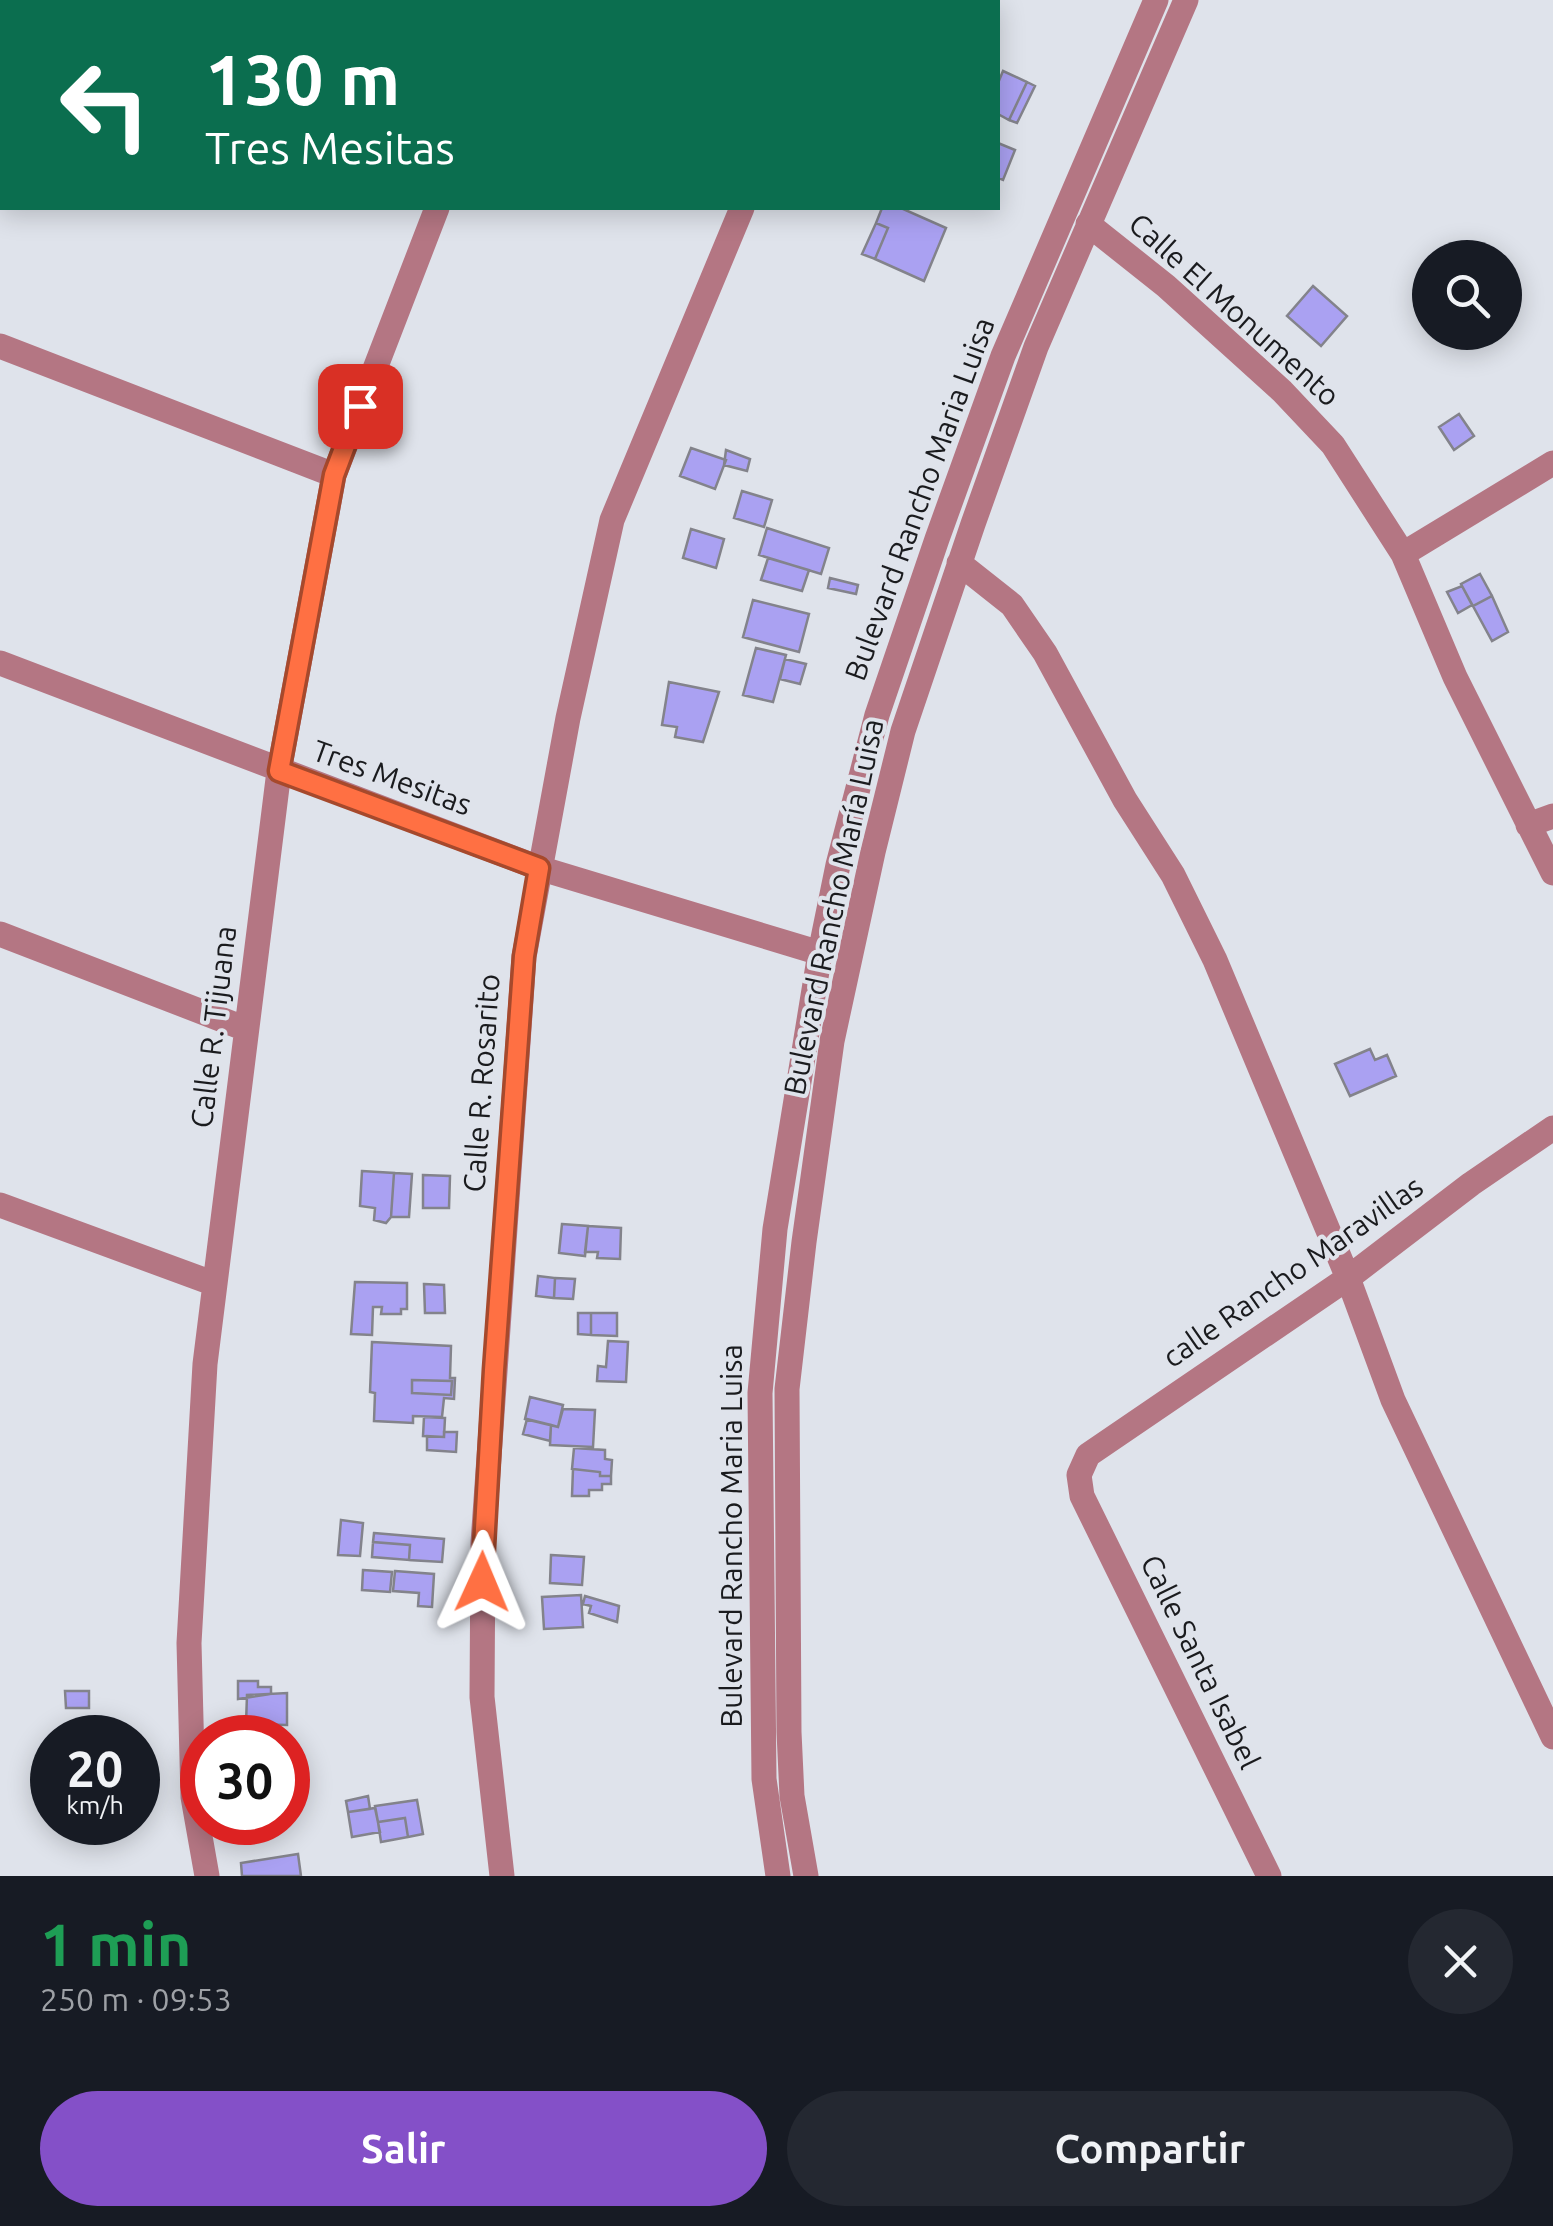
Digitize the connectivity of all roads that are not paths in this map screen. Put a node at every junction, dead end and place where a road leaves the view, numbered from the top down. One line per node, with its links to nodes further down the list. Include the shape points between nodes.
1 (1156, 0): 18 (street, Bulevard Rancho Maria Luisa, via 1003,356 937,539 877,715)
2 (1186, 0): 5 (street, Bulevard Rancho María Luisa)
3 (436, 210): 8 (street, Calle R. Tijuana)
4 (741, 210): 15 (street, Calle R. Rosarito, via 612,520)
5 (1088, 224): 9 (street, Calle El Monumento, via 1282,391 1333,446); 10 (street, Bulevard Rancho María Luisa, via 1036,346)
6 (0, 346): 8 (street)
7 (1553, 463): 9 (street)
8 (334, 475): 12 (street, Calle R. Tijuana)
9 (1403, 554): 14 (street, Calle El Monumento, via 1454,677)
10 (960, 563): 22 (street, via 1012,605 1173,875); 29 (street, Bulevard Rancho María Luisa, via 872,852 832,1041 804,1242 787,1389 787,1529 792,1796)
11 (0, 663): 12 (street, Tres Mesitas)
12 (279, 771): 15 (street, Tres Mesitas); 19 (street, Calle R. Tijuana)
13 (1553, 816): 14 (street)
14 (1528, 825): 16 (street, Calle El Monumento)
15 (539, 868): 18 (street, Tres Mesitas); 27 (street, Calle R. Rosarito, via 524,956 482,1543 482,1697)
16 (1553, 873)
17 (0, 934): 19 (street)
18 (820, 953): 28 (street, Bulevard Rancho Maria Luisa, via 775,1229 760,1393 764,1778)
19 (246, 1029): 23 (street, Calle R. Tijuana)
20 (1553, 1128): 22 (street, calle Rancho Maravillas)
21 (0, 1206): 23 (street)
22 (1348, 1278): 24 (street, calle Rancho Maravillas, via 1088,1455); 25 (street, via 1393,1400)
23 (214, 1284): 26 (street, Calle R. Tijuana, via 189,1643 194,1797)
24 (1080, 1474): 30 (street, Calle Santa Isabel, via 1082,1496)
25 (1553, 1736)
26 (207, 1876)
27 (502, 1876)
28 (778, 1876)
29 (806, 1876)
30 (1269, 1876)

